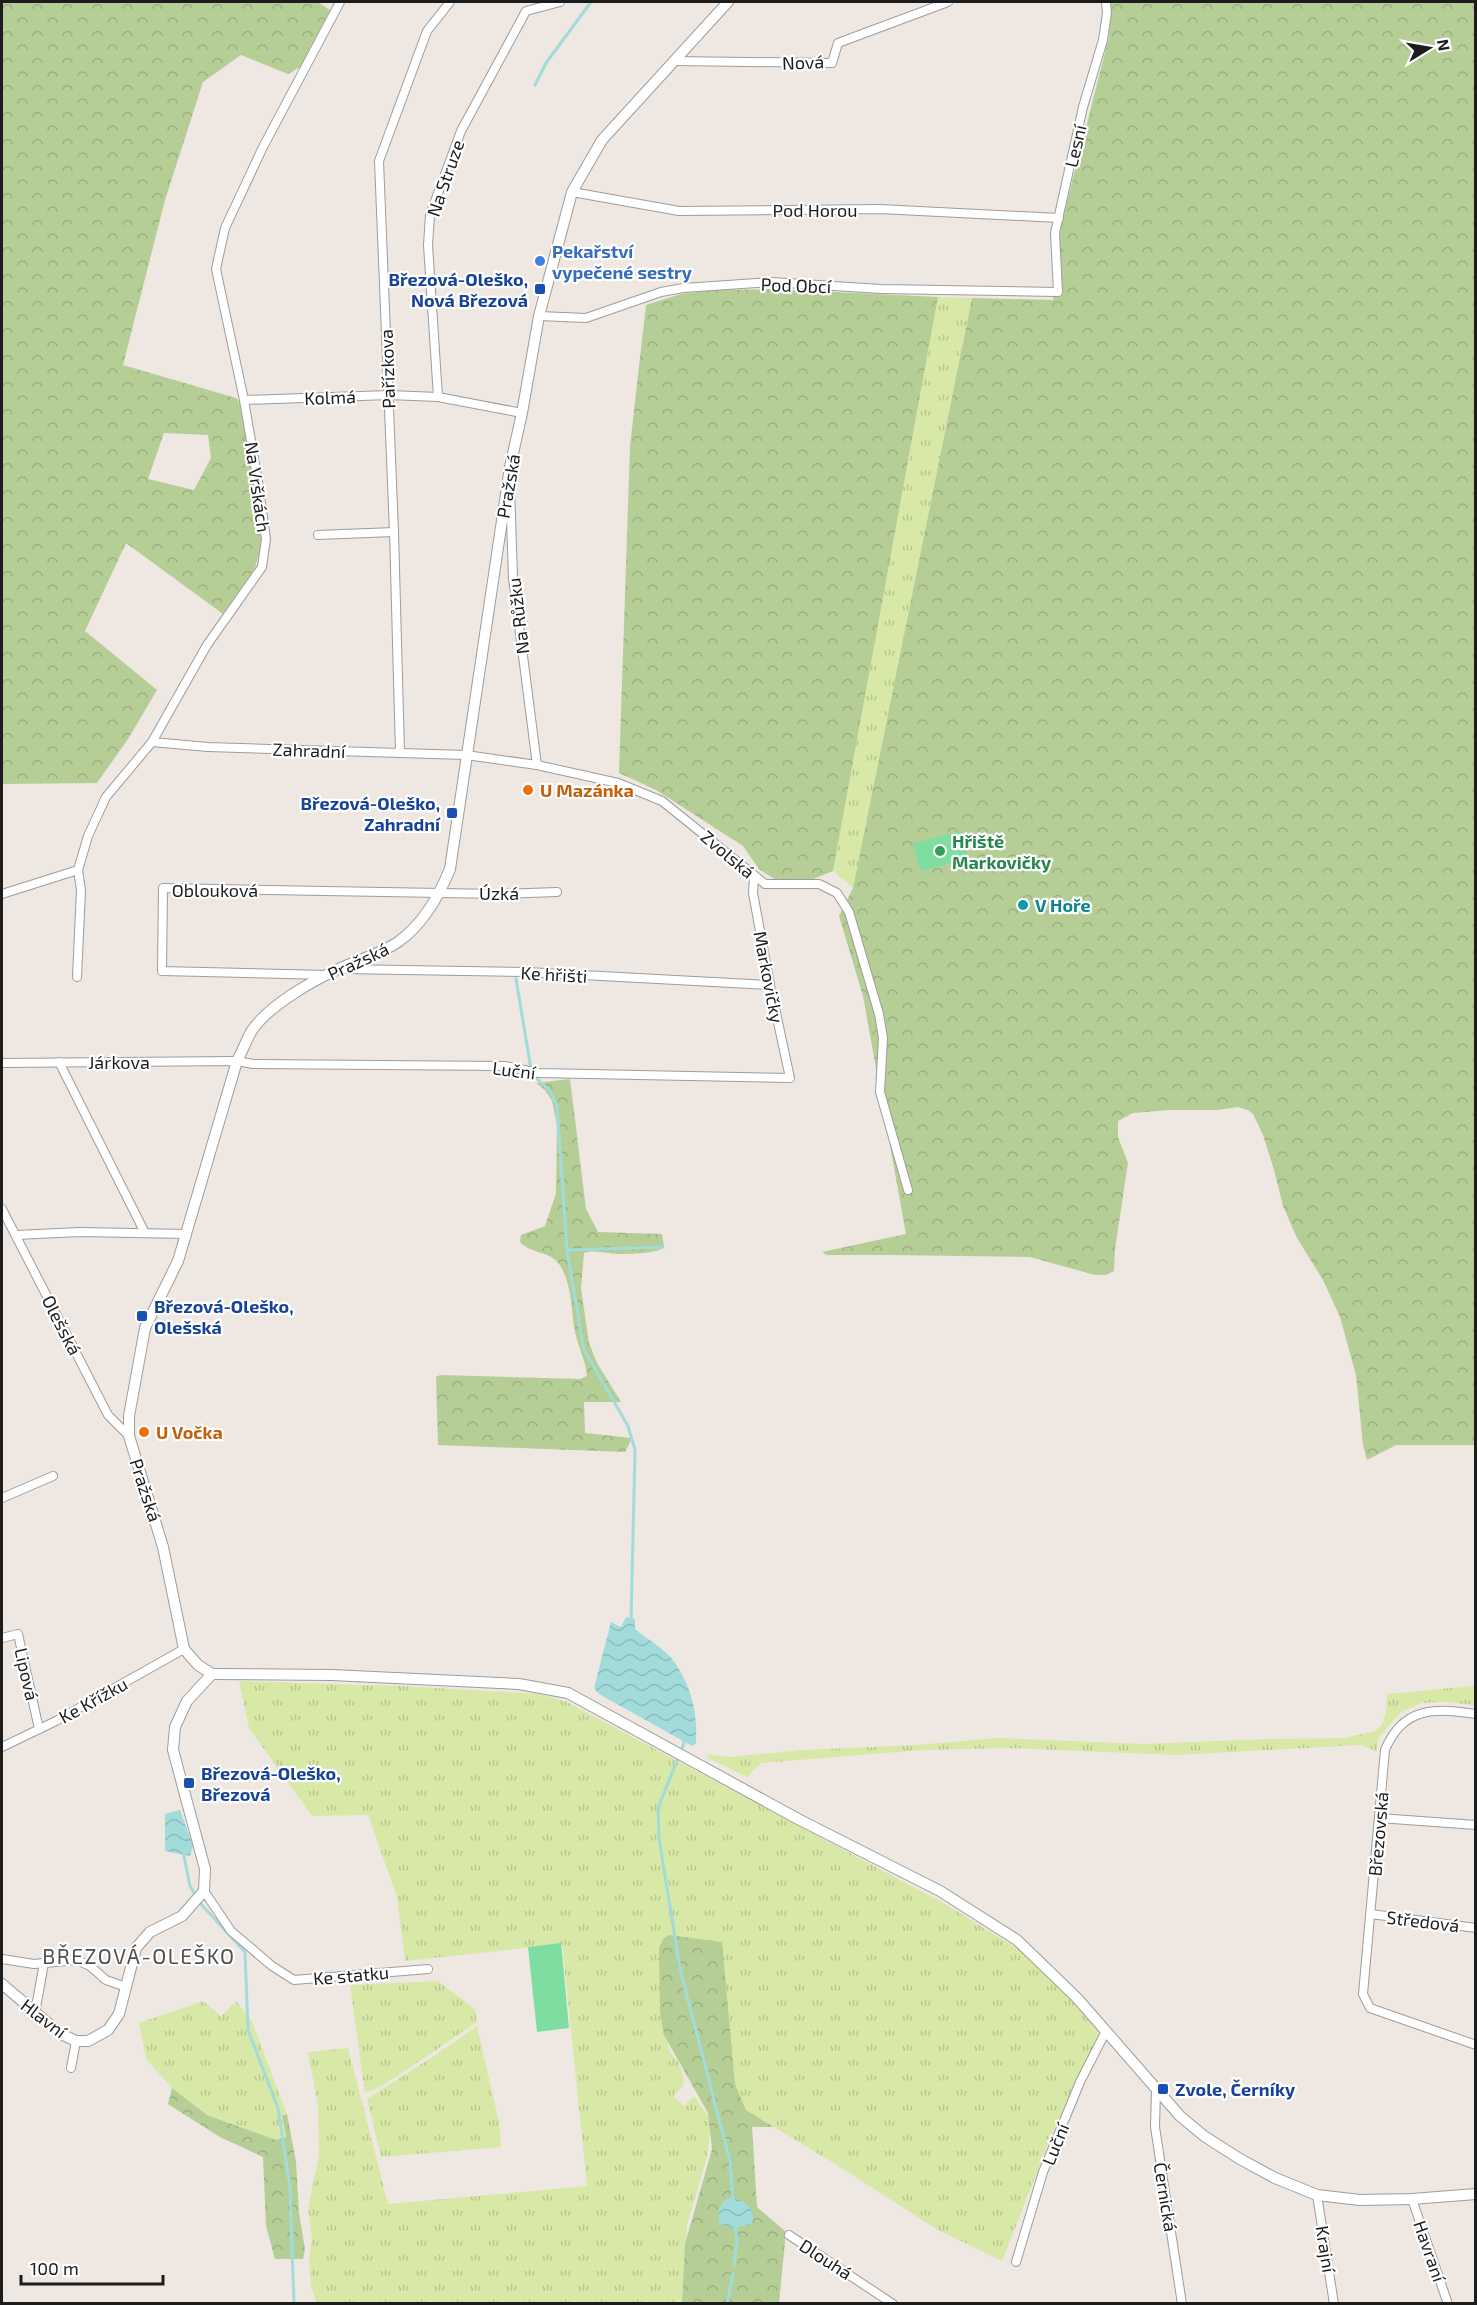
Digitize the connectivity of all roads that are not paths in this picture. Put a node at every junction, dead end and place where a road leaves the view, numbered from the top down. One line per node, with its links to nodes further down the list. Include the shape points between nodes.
1 (340, 2): 14 (street, Na Vrškách, via 225,228 216,269)
2 (450, 2): 12 (street, Pařízkova, via 427,31 379,161)
3 (560, 2): 13 (street, Na Struze, via 526,11 461,131 430,215 428,245)
4 (725, 2): 7 (street, Pražská)
5 (948, 2): 7 (street, Nová, via 838,44 832,63)
6 (1106, 2): 9 (street, Lesní, via 1103,40 1083,107)
7 (674, 61): 8 (street, Pražská, via 602,140)
8 (573, 192): 9 (street, Pod Horou, via 679,211 880,210); 11 (street, Pražská)
9 (1059, 218): 10 (street, Lesní, via 1055,233)
10 (1058, 292): 11 (street, Pod Obcí, via 882,289 771,282 661,292 586,318)
11 (539, 316): 15 (street, Pražská)
12 (388, 395): 13 (street, Kolmá); 14 (street, Kolmá); 17 (street, Pařízkova)
13 (438, 397): 15 (street, Kolmá)
14 (244, 400): 19 (street, Na Vrškách, via 266,539 262,567 207,645)
15 (522, 413): 16 (street, Pražská)
16 (510, 467): 21 (street, Pražská); 22 (street, Na Růžku, via 513,578)
17 (394, 532): 18 (street); 20 (street, Pařízkova)
18 (318, 535)
19 (152, 742): 20 (street, Zahradní); 23 (street, Na Vrškách, via 106,797)
20 (400, 752): 21 (street, Zahradní)
21 (466, 755): 22 (street, Zvolská); 26 (street, Pražská, via 450,869)
22 (537, 765): 24 (street, Zvolská, via 618,783 662,801)
23 (78, 870): 27 (street); 30 (street, via 81,890)
24 (754, 876): 31 (street, Markovičky, via 753,893); 36 (street, Zvolská, via 765,884 819,884 837,893 849,912 879,1014 880,1092)
25 (557, 892): 26 (street, Úzká)
26 (441, 893): 28 (street, Pražská, via 398,942); 29 (street, Oblouková, via 163,888 162,971)
27 (2, 894)
28 (339, 969): 29 (street, Pražská); 31 (street, Ke hřišti, via 526,972)
29 (327, 975): 32 (street, Pražská, via 264,1016)
30 (76, 977)
31 (770, 985): 35 (street, Markovičky)
32 (237, 1061): 33 (street, Járkova); 35 (street, Luční, via 505,1066 538,1073); 39 (street, Pražská)
33 (59, 1062): 34 (street, Járkova); 38 (street)
34 (2, 1063)
35 (790, 1078)
36 (908, 1190)
37 (2, 1209): 40 (street, Olešská)
38 (145, 1233): 39 (street); 40 (street)
39 (187, 1234): 41 (street, Pražská, via 145,1328)
40 (16, 1235): 41 (street, Olešská, via 108,1415)
41 (129, 1436): 45 (street, Pražská, via 163,1547)
42 (53, 1476): 43 (street)
43 (2, 1498)
44 (2, 1638): 48 (street, Lipová, via 18,1634)
45 (184, 1650): 46 (street); 48 (street, Ke Křížku)
46 (212, 1674): 52 (street, via 187,1701 175,1727 173,1750 205,1869); 61 (street, via 519,1684 568,1693 798,1819 940,1891 1017,1940)
47 (1476, 1714): 50 (street, Březovská, via 1428,1711 1412,1717 1390,1737 1385,1750)
48 (39, 1729): 49 (street, Ke Křížku)
49 (2, 1747)
50 (1379, 1818): 51 (street); 53 (street, Březovská)
51 (1476, 1825)
52 (204, 1891): 57 (street, Ke statku, via 231,1930 294,1980); 59 (street, Hlavní, via 182,1916 150,1932 136,1948)
53 (1371, 1914): 54 (street, Středová); 63 (street, Březovská, via 1363,1994 1370,2008)
54 (1476, 1928)
55 (2, 1959): 56 (street)
56 (44, 1964): 59 (street, via 77,1960 106,1980); 60 (street)
57 (428, 1969)
58 (2, 1984): 60 (street, Hlavní)
59 (126, 1987): 62 (street, Hlavní, via 119,2014 108,2030 88,2041)
60 (35, 2013): 62 (street, Hlavní)
61 (1106, 2031): 65 (street); 70 (street, Luční, via 1043,2172)
62 (76, 2041): 64 (street)
63 (1476, 2045)
64 (71, 2068)
65 (1156, 2090): 67 (street, via 1204,2136 1275,2178); 72 (street, Černická, via 1157,2139)
66 (1476, 2194): 68 (street)
67 (1317, 2195): 68 (street, via 1360,2200); 73 (street, Krajní)
68 (1412, 2199): 74 (street, Havraní)
69 (789, 2235): 71 (street, Dlouhá)
70 (1016, 2262)
71 (893, 2304)
72 (1182, 2304)
73 (1334, 2304)
74 (1448, 2304)

